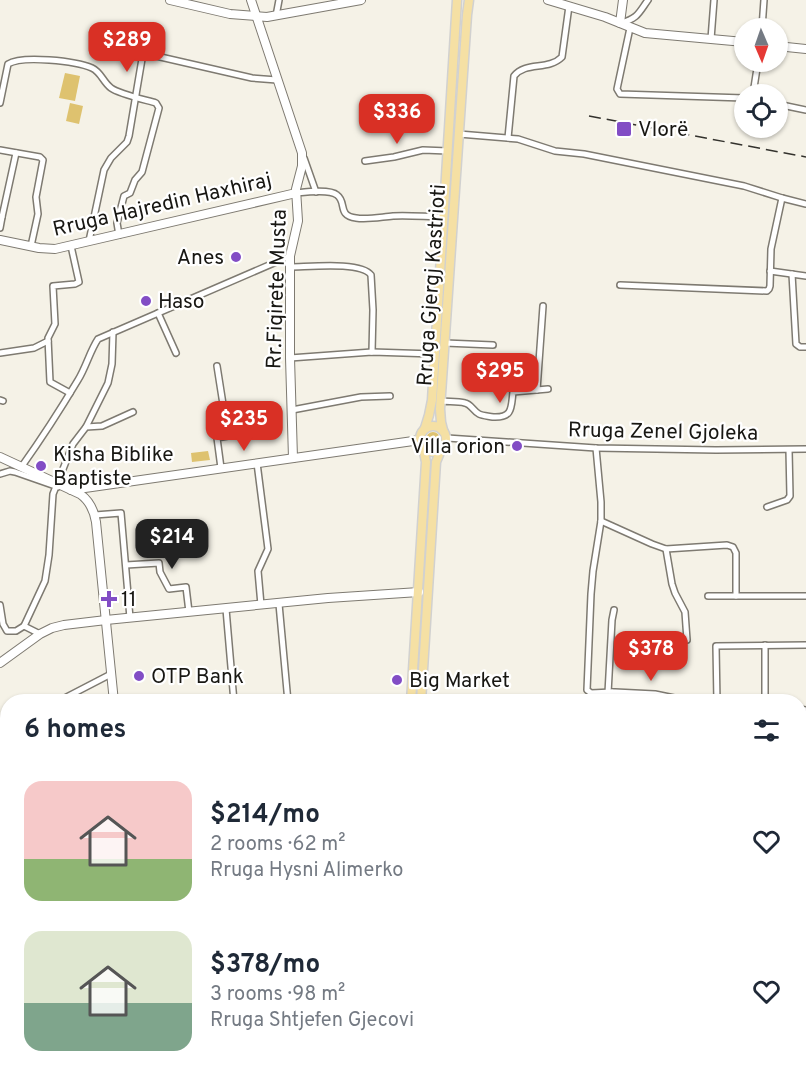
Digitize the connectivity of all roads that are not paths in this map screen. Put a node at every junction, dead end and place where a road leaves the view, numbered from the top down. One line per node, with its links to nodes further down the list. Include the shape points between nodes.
1 (170, 0): 15 (street)
2 (251, 0): 15 (street)
3 (279, 0): 14 (street)
4 (361, 0): 12 (street)
5 (457, 0): 33 (main road, Rruga Gjergj Kastrioti)
6 (469, 0): 30 (main road, Rruga Gjergj Kastrioti)
7 (548, 0): 13 (street)
8 (623, 0): 17 (street)
9 (648, 0): 17 (street, via 636,17)
10 (714, 0): 19 (street)
11 (764, 0): 16 (street)
12 (311, 4): 14 (street)
13 (569, 6): 17 (street); 31 (street, via 560,60 523,69 514,76)
14 (276, 15): 15 (street)
15 (257, 17): 24 (street)
16 (763, 18)
17 (620, 23): 18 (street)
18 (630, 28): 19 (street); 26 (street, via 617,89 620,94)
19 (711, 39): 20 (street)
20 (734, 41)
21 (788, 47): 22 (street)
22 (806, 49)
23 (3, 75): 25 (street, via 11,62 44,58 91,67 111,88); 27 (street)
24 (277, 80): 25 (street, via 143,53); 35 (street)
25 (135, 97): 44 (street, via 156,102 159,108 142,172 124,196 117,223); 46 (street, via 127,142 104,170)
26 (734, 98)
27 (0, 103)
28 (788, 106): 29 (street)
29 (806, 110)
30 (459, 134): 31 (street); 59 (main road, Rruga Gjergj Kastrioti)
31 (508, 138): 39 (street, via 555,151 744,186)
32 (0, 150): 34 (street)
33 (448, 151): 36 (street, via 423,150); 42 (main road, Rruga Gjergj Kastrioti)
34 (16, 153): 41 (street); 47 (street, via 40,157 43,162 36,197 38,214)
35 (302, 153): 37 (street); 38 (street, Rr.Fiqirete Musta)
36 (365, 161)
37 (316, 192): 38 (street); 42 (street, via 339,196 344,212 356,218)
38 (296, 193): 44 (street, Rruga Hajredin Haxhiraj); 49 (street, Rr.Fiqirete Musta, via 298,221)
39 (782, 198): 40 (street); 51 (street)
40 (806, 204)
41 (1, 217): 43 (street)
42 (444, 217): 65 (main road, Rruga Gjergj Kastrioti)
43 (0, 228)
44 (119, 235): 46 (street, Rruga Hajredin Haxhiraj)
45 (0, 240): 47 (street, Rruga Hajredin Haxhiraj)
46 (89, 242): 48 (street, Rruga Hajredin Haxhiraj)
47 (30, 246): 48 (street, Rruga Hajredin Haxhiraj)
48 (71, 246): 58 (street, via 78,282 52,286 55,324)
49 (290, 256): 50 (street, Rr.Fiqirete Musta); 56 (street)
50 (290, 267): 62 (street, via 345,266 370,272); 66 (street, Rr.Fiqirete Musta)
51 (770, 271): 52 (street); 54 (street, via 767,291)
52 (792, 274): 53 (street); 61 (street, via 796,344)
53 (806, 276)
54 (620, 285)
55 (543, 306): 69 (street)
56 (158, 313): 57 (street); 64 (street)
57 (113, 332): 70 (street, via 98,339); 75 (street, via 108,383)
58 (48, 341): 63 (street, via 34,348); 70 (street, via 50,382)
59 (445, 343): 60 (street); 72 (main road, Rruga Gjergj Kastrioti)
60 (493, 345)
61 (806, 347)
62 (372, 352): 65 (street); 66 (street)
63 (0, 353)
64 (176, 353)
65 (434, 354): 76 (main road, Rruga Gjergj Kastrioti)
66 (290, 358): 73 (street, Rr.Fiqirete Musta)
67 (217, 366): 87 (street, via 228,436 217,438)
68 (548, 389): 69 (street)
69 (537, 390): 72 (street, via 513,392 510,411 503,417 481,415 465,403)
70 (70, 393): 86 (street)
71 (390, 396): 73 (street, via 361,397)
72 (441, 401): 77 (main road, Rruga Gjergj Kastrioti)
73 (291, 410): 84 (street, Rr.Fiqirete Musta)
74 (133, 412): 75 (street, via 102,426)
75 (86, 427): 89 (street, via 73,444)
76 (425, 428): 77 (main road, via 434,425); 78 (main road)
77 (445, 434): 79 (street, Rruga Zenel Gjoleka); 81 (main road)
78 (421, 444): 81 (main road, via 430,452); 84 (street); 97 (main road, via 426,462)
79 (597, 448): 82 (street, Rruga Zenel Gjoleka); 94 (street)
80 (806, 449): 82 (street, Rruga Zenel Gjoleka)
81 (441, 450): 122 (main road, via 436,462)
82 (789, 450): 92 (street, via 790,496)
83 (0, 457): 86 (street)
84 (293, 458): 85 (street)
85 (257, 463): 87 (street); 103 (street, via 268,549 258,571)
86 (22, 466): 89 (street)
87 (221, 468): 90 (street)
88 (0, 474): 89 (street, via 10,471)
89 (56, 485): 91 (street); 109 (street, via 47,570)
90 (90, 487): 91 (street); 93 (street)
91 (71, 490): 93 (street, via 86,498)
92 (767, 507)
93 (94, 512): 96 (street, via 122,513); 108 (street)
94 (601, 521): 95 (street); 116 (street, via 591,594 587,690)
95 (666, 549): 99 (street, via 733,547); 111 (street, via 672,584 685,612)
96 (126, 565): 106 (street, via 159,563 169,589 186,587); 107 (street)
97 (418, 592): 102 (street); 121 (main road)
98 (708, 596): 99 (street)
99 (736, 596): 100 (street)
100 (806, 596)
101 (0, 604): 109 (street, via 7,631)
102 (279, 604): 103 (street); 120 (street)
103 (261, 605): 104 (street)
104 (226, 609): 106 (street); 119 (street)
105 (614, 610): 116 (street)
106 (189, 612): 107 (street)
107 (130, 618): 108 (street)
108 (106, 620): 110 (street, via 64,625); 115 (street)
109 (24, 626): 110 (street)
110 (40, 634): 114 (street)
111 (687, 640)
112 (765, 645): 113 (street); 124 (street, via 716,646); 125 (street)
113 (806, 645)
114 (0, 663)
115 (111, 674): 117 (street); 118 (street)
116 (610, 692): 123 (street)
117 (72, 694)
118 (113, 694)
119 (233, 694)
120 (287, 694)
121 (412, 694)
122 (422, 694)
123 (657, 694)
124 (717, 694)
125 (765, 694)

